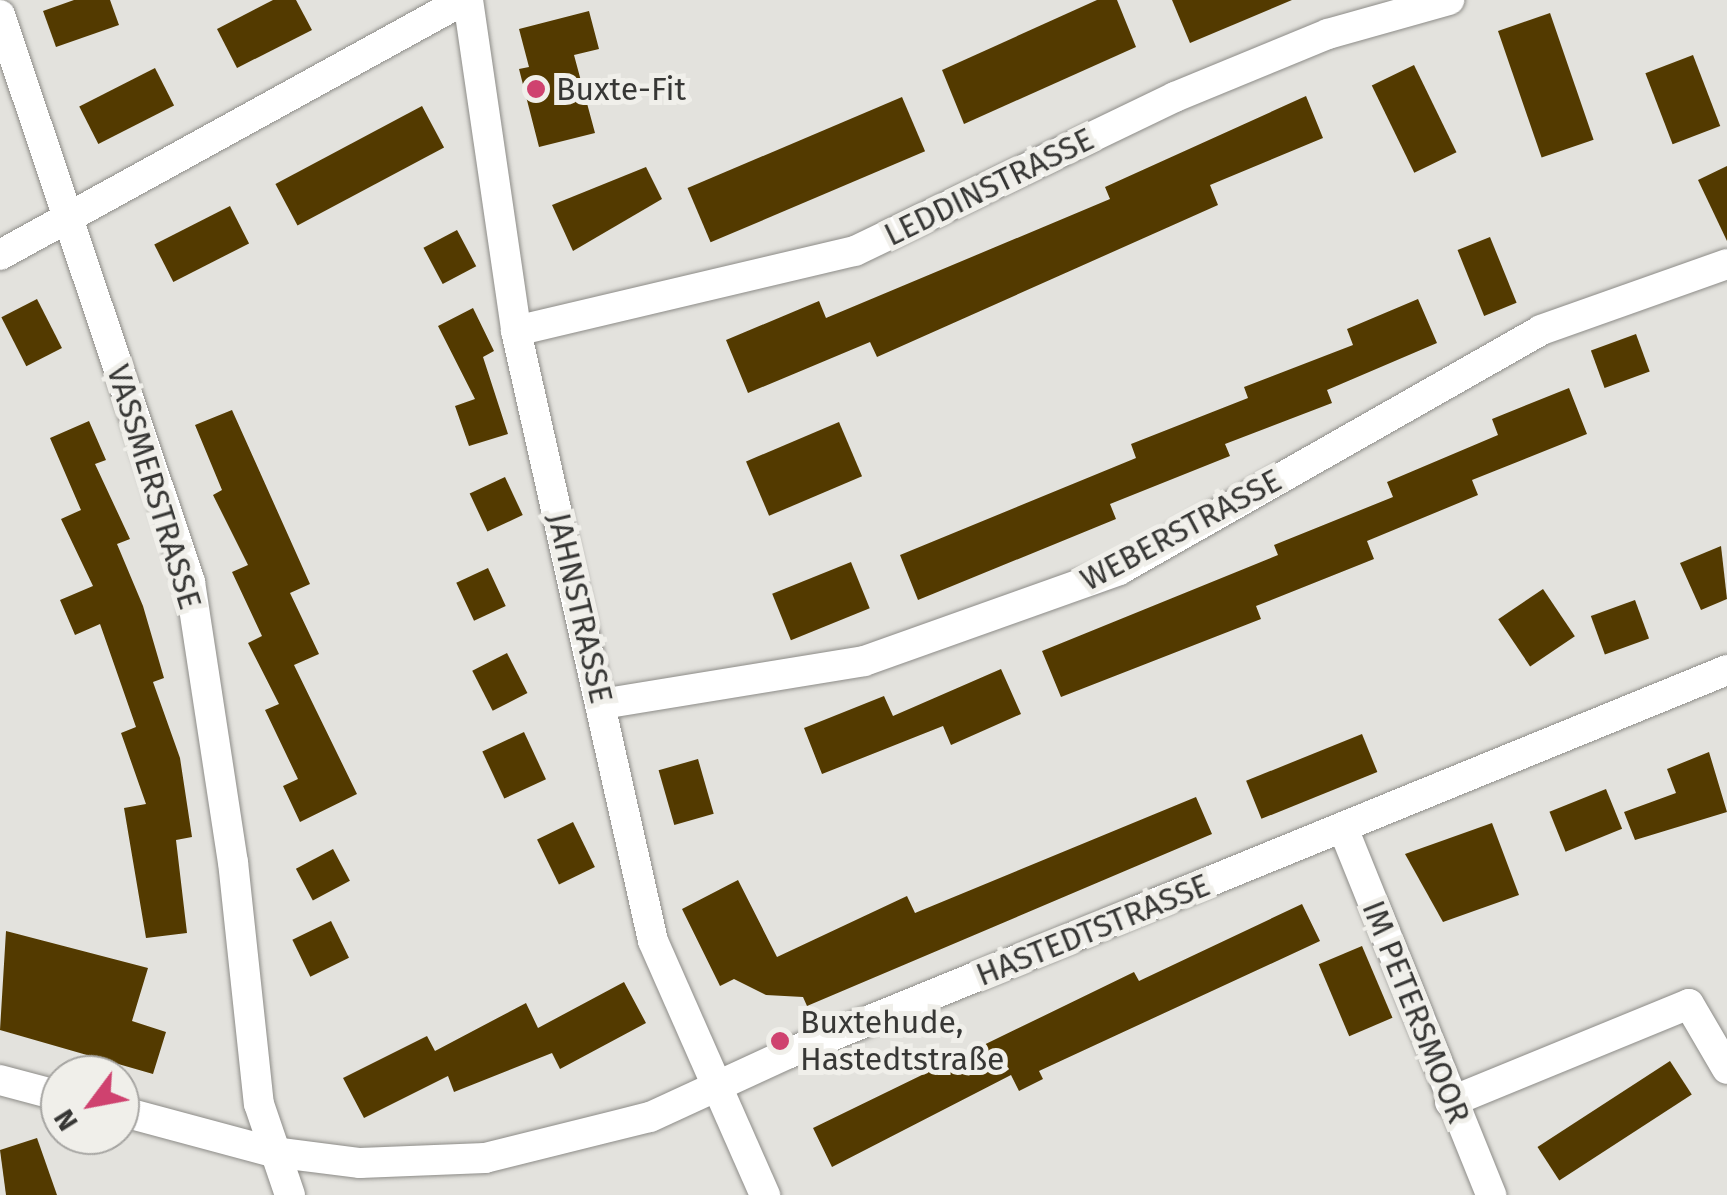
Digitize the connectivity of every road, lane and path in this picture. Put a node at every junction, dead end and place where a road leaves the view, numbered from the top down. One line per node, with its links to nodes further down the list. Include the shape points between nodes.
1 (467, 0): 4 (street); 7 (street, JAHNSTRASSE)
2 (1449, 0): 7 (street, LEDDINSTRASSE, via 1328,34 1175,97 855,251)
3 (0, 15): 4 (street, VASSMERSTRASSE)
4 (66, 220): 5 (street); 17 (street, VASSMERSTRASSE, via 190,582 233,862 258,1104)
5 (0, 255)
6 (1727, 264): 9 (street, WEBERSTRASSE, via 1541,330 1119,570 864,662)
7 (516, 331): 9 (street, JAHNSTRASSE)
8 (1727, 670): 10 (street, HASTEDTSTRASSE)
9 (602, 704): 13 (street, JAHNSTRASSE, via 654,941)
10 (1343, 828): 13 (street, HASTEDTSTRASSE); 15 (street, IM PETERSMOOR)
11 (1727, 1069): 15 (street, via 1689,1004)
12 (0, 1080): 14 (street)
13 (719, 1085): 17 (street, HASTEDTSTRASSE, via 650,1117 485,1158 360,1163); 19 (street, JAHNSTRASSE)
14 (40, 1091)
15 (1450, 1102): 20 (street, IM PETERSMOOR)
16 (140, 1116): 17 (street, HASTEDTSTRASSE)
17 (273, 1152): 18 (street, VASSMERSTRASSE)
18 (290, 1195)
19 (765, 1195)
20 (1491, 1195)

